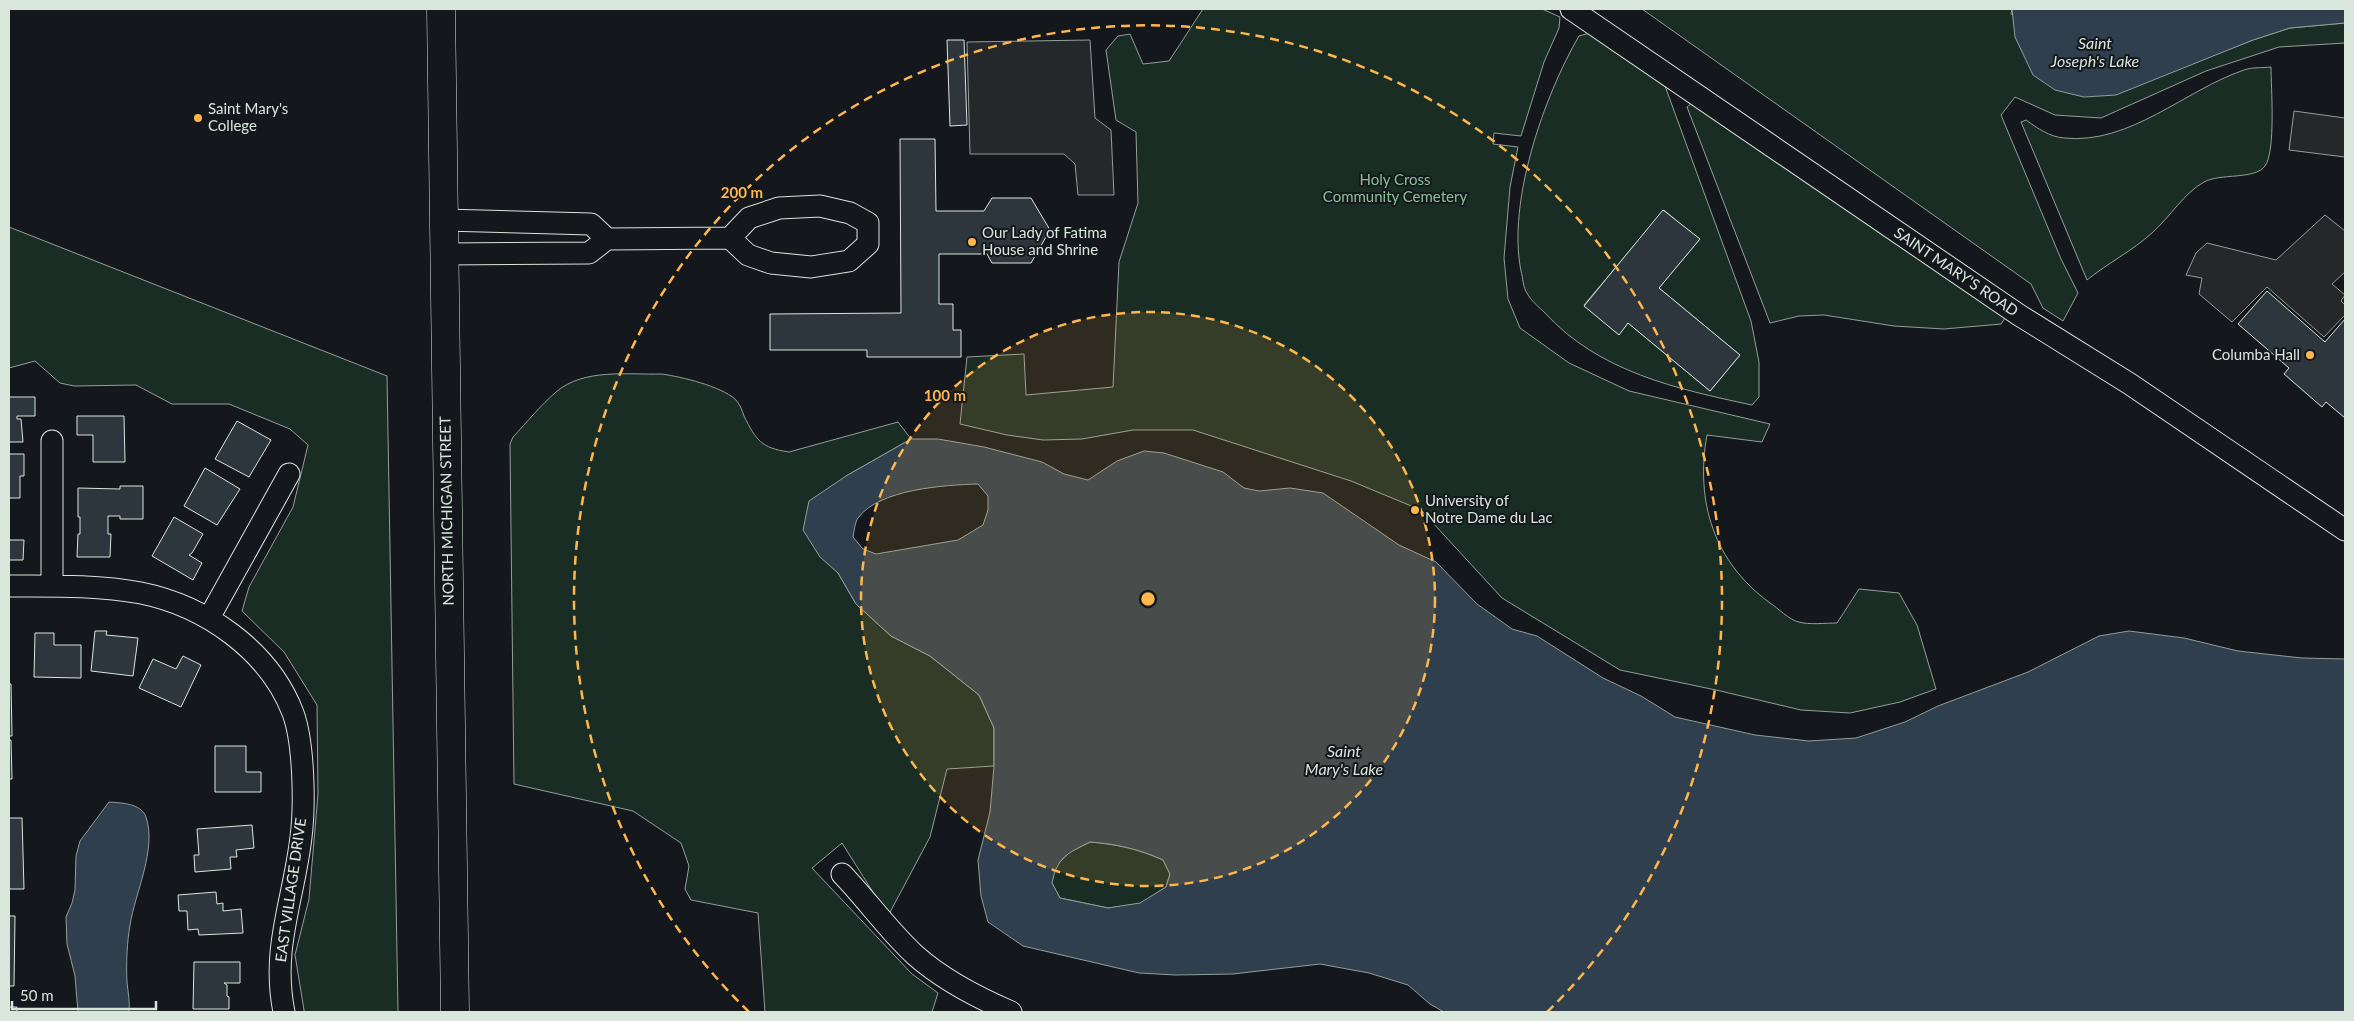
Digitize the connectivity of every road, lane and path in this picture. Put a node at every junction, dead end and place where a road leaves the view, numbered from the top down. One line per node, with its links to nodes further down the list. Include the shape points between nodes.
1 (440, 9): 3 (main road, NORTH MICHIGAN STREET)
2 (1581, 12): 9 (street, SAINT MARY'S ROAD, via 2019,315 2130,384)
3 (443, 220): 4 (street, via 591,224); 6 (main road, NORTH MICHIGAN STREET)
4 (607, 238): 5 (street); 6 (street, via 589,253)
5 (730, 238): 5 (street, via 748,256 772,263 811,267 849,261 868,244 868,223 850,213 820,206 779,208 749,218)
6 (443, 254): 15 (main road, NORTH MICHIGAN STREET)
7 (52, 441): 11 (street)
8 (289, 474): 12 (street)
9 (2345, 530)
10 (9, 586): 11 (street, EAST VILLAGE DRIVE)
11 (52, 586): 12 (street, EAST VILLAGE DRIVE, via 142,594 182,605)
12 (209, 618): 14 (street, EAST VILLAGE DRIVE, via 244,644 265,666 293,713 299,739 302,835 279,957)
13 (842, 874): 16 (street, via 916,955 978,998)
14 (284, 1012)
15 (455, 1012)
16 (1011, 1012)

